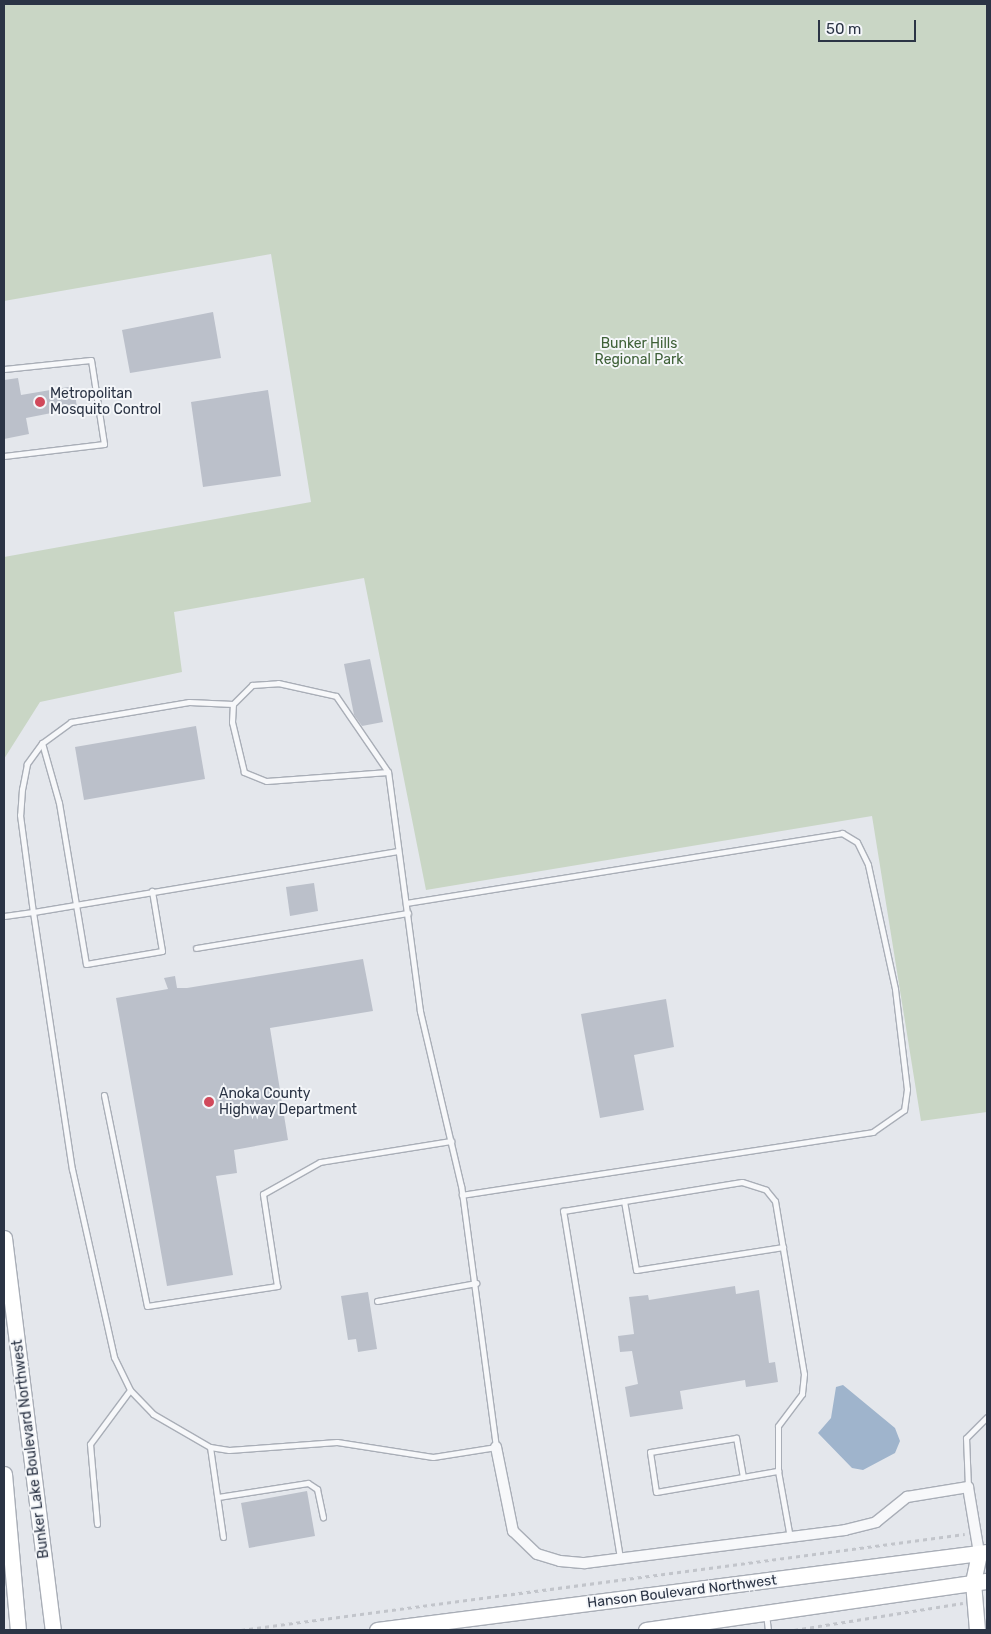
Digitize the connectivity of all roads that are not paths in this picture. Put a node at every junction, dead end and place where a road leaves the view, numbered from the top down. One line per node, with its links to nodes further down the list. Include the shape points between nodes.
1 (4, 369): 2 (lane, via 91,360 104,444)
2 (4, 456)
3 (233, 704): 4 (lane, via 189,702 71,722); 5 (lane, via 252,685 278,683 336,696); 5 (lane, via 232,722 244,772 266,781)
4 (42, 743): 9 (lane, via 59,803); 10 (lane, via 27,764 20,815)
5 (388, 772): 6 (lane)
6 (397, 851): 7 (lane); 8 (lane)
7 (152, 891): 9 (lane); 9 (lane, via 162,952 86,964)
8 (406, 903): 11 (lane); 16 (lane, via 842,833 857,842 868,865 895,990 907,1089 904,1110 872,1132)
9 (76, 904): 10 (lane)
10 (33, 912): 12 (lane); 22 (lane, via 72,1169 114,1357)
11 (408, 913): 13 (lane); 15 (lane, via 425,1040)
12 (4, 916)
13 (196, 948)
14 (104, 1095): 15 (lane, via 147,1306 276,1286 263,1194 320,1162)
15 (451, 1141): 16 (lane)
16 (462, 1195): 20 (lane)
17 (624, 1201): 19 (lane, via 742,1182 755,1184 775,1202); 19 (lane, via 636,1270); 37 (lane, via 563,1211)
18 (4, 1238): 42 (main road, Bunker Lake Boulevard Northwest)
19 (783, 1247): 26 (lane, via 804,1374 802,1394 778,1426 775,1445)
20 (476, 1283): 21 (lane); 25 (lane)
21 (377, 1301)
22 (130, 1390): 24 (lane, via 152,1414); 33 (lane, via 90,1444)
23 (987, 1418): 29 (lane, via 966,1438 963,1452)
24 (210, 1447): 25 (lane, via 229,1450 337,1442 433,1457); 30 (lane)
25 (496, 1447): 37 (street, via 513,1531 536,1554 577,1562)
26 (778, 1471): 28 (lane); 35 (lane)
27 (4, 1474): 31 (main road)
28 (743, 1478): 28 (lane, via 736,1438 650,1452 656,1492)
29 (968, 1486): 35 (street, via 907,1497 876,1522 861,1527); 36 (street)
30 (218, 1497): 32 (lane, via 308,1484 317,1489); 34 (lane)
31 (6, 1505): 41 (main road)
32 (323, 1517)
33 (97, 1524)
34 (223, 1537)
35 (790, 1538): 37 (street)
36 (983, 1552): 38 (main road); 39 (main road); 43 (main road, Hanson Boulevard Northwest)
37 (620, 1558)
38 (987, 1566)
39 (980, 1581): 40 (main road, Hanson Boulevard Northwest); 46 (main road, via 974,1601)
40 (766, 1611): 44 (main road, Hanson Boulevard Northwest); 45 (lane)
41 (18, 1630)
42 (53, 1630)
43 (377, 1630)
44 (646, 1630)
45 (768, 1630)
46 (977, 1630)

